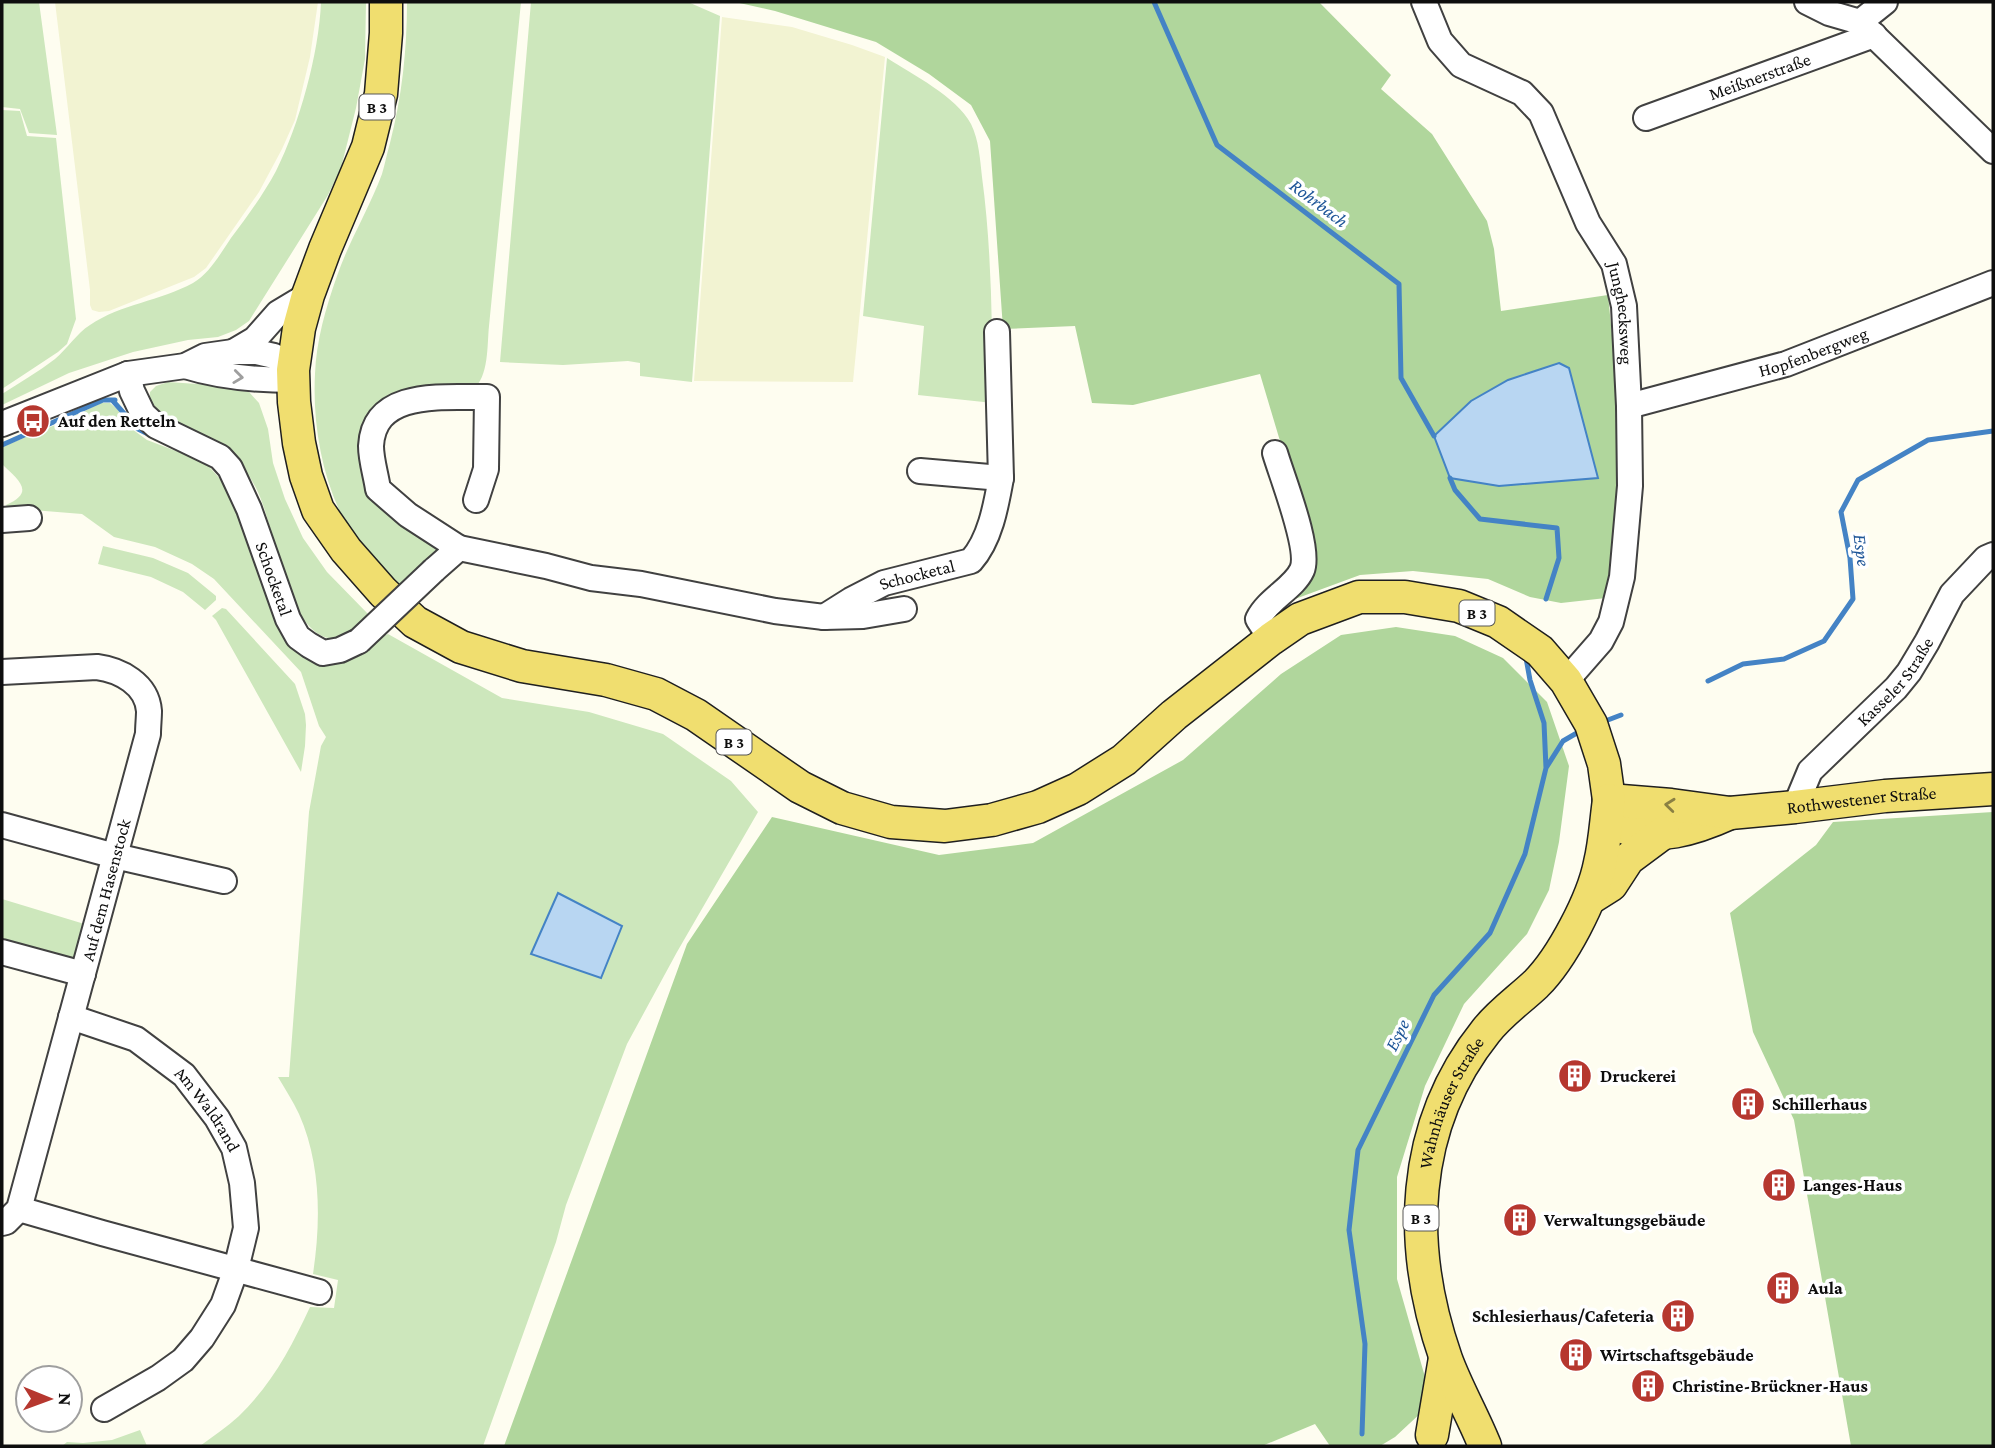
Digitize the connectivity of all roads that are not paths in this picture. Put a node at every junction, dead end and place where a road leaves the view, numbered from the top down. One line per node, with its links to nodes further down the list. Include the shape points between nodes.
1 (386, 2): 9 (main road, B 3, via 381,94 368,147)
2 (1424, 2): 15 (street, Junghecksweg, via 1440,41 1461,65 1522,93 1541,113 1588,223 1614,264 1624,306)
3 (1807, 2): 5 (street)
4 (1885, 2): 5 (street, Meißnerstraße)
5 (1867, 29): 6 (street, Meißnerstraße); 7 (street)
6 (1646, 118)
7 (1993, 151)
8 (1993, 283): 15 (street, Hopfenbergweg, via 1786,363)
9 (308, 295): 11 (street, via 278,313 255,339); 14 (main road, B 3)
10 (997, 332): 19 (street, Schocketal)
11 (233, 352): 12 (street, via 205,356); 14 (street, via 274,356)
12 (185, 366): 13 (street); 14 (street, one-way to 14, via 259,380)
13 (128, 374): 16 (street); 23 (street, Schocketal, bridge, via 143,414 156,426 220,457 230,468 250,509 288,619 298,637 323,653 359,641)
14 (293, 375): 27 (main road, B 3, via 299,443 318,510 346,550 415,622 461,648 522,666 656,694 696,715 800,787 842,808 891,822 945,826 992,820 1078,789 1124,760)
15 (1629, 406): 29 (street, Junghecksweg, via 1628,521 1617,600 1599,645)
16 (2, 424)
17 (1275, 453): 27 (street, via 1304,555 1302,570 1258,619)
18 (920, 471): 19 (street)
19 (1000, 478): 26 (street, Schocketal, via 986,535 971,561 884,583)
20 (477, 500): 23 (street, Schocketal, via 486,469 486,397 415,399 392,406 377,425 371,445 378,489 408,515)
21 (29, 518): 22 (street)
22 (2, 520)
23 (460, 548): 26 (street, Schocketal, via 591,578)
24 (1993, 555): 32 (street, Kasseler Straße, via 1952,594 1896,688 1810,771)
25 (904, 609): 26 (street, Schocketal)
26 (824, 617)
27 (1271, 639): 29 (main road, B 3, via 1300,619 1359,597 1405,597 1458,606 1498,622 1540,651)
28 (2, 673): 36 (street, Auf dem Hasenstock, via 111,668 143,692 149,708 148,734)
29 (1566, 681): 31 (main road, B 3, via 1591,724)
30 (1993, 789): 32 (main road, Rothwestener Straße)
31 (1609, 800): 33 (main road, Rothwestener Straße, one-way to 31); 35 (main road, Rothwestener Straße, via 1619,825 1631,831); 38 (main road, Wahnhäuser Straße / B 3, via 1600,864)
32 (1795, 807): 33 (main road, Rothwestener Straße)
33 (1730, 813): 35 (main road, Rothwestener Straße, via 1704,825)
34 (2, 825): 36 (street)
35 (1663, 833): 38 (main road, via 1628,859 1611,885)
36 (115, 856): 37 (street); 40 (street, Auf dem Hasenstock)
37 (225, 881)
38 (1588, 900): 45 (main road, Wahnhäuser Straße / B 3, via 1558,957 1472,1048 1447,1091 1431,1136 1422,1182 1422,1230 1429,1291)
39 (2, 953): 40 (street)
40 (83, 974): 41 (street, Auf dem Hasenstock)
41 (71, 1017): 42 (street, Auf dem Hasenstock); 43 (street, Am Waldrand, via 136,1040 184,1075 216,1118 234,1148 242,1183 246,1228)
42 (10, 1216): 43 (street)
43 (236, 1269): 44 (street); 46 (street, Am Waldrand, via 223,1305 183,1360)
44 (319, 1292)
45 (1445, 1356): 47 (main road); 48 (main road, Wahnhäuser Straße / B 3)
46 (104, 1409)
47 (1425, 1441): 48 (main road, via 1453,1430)
48 (1478, 1444)

